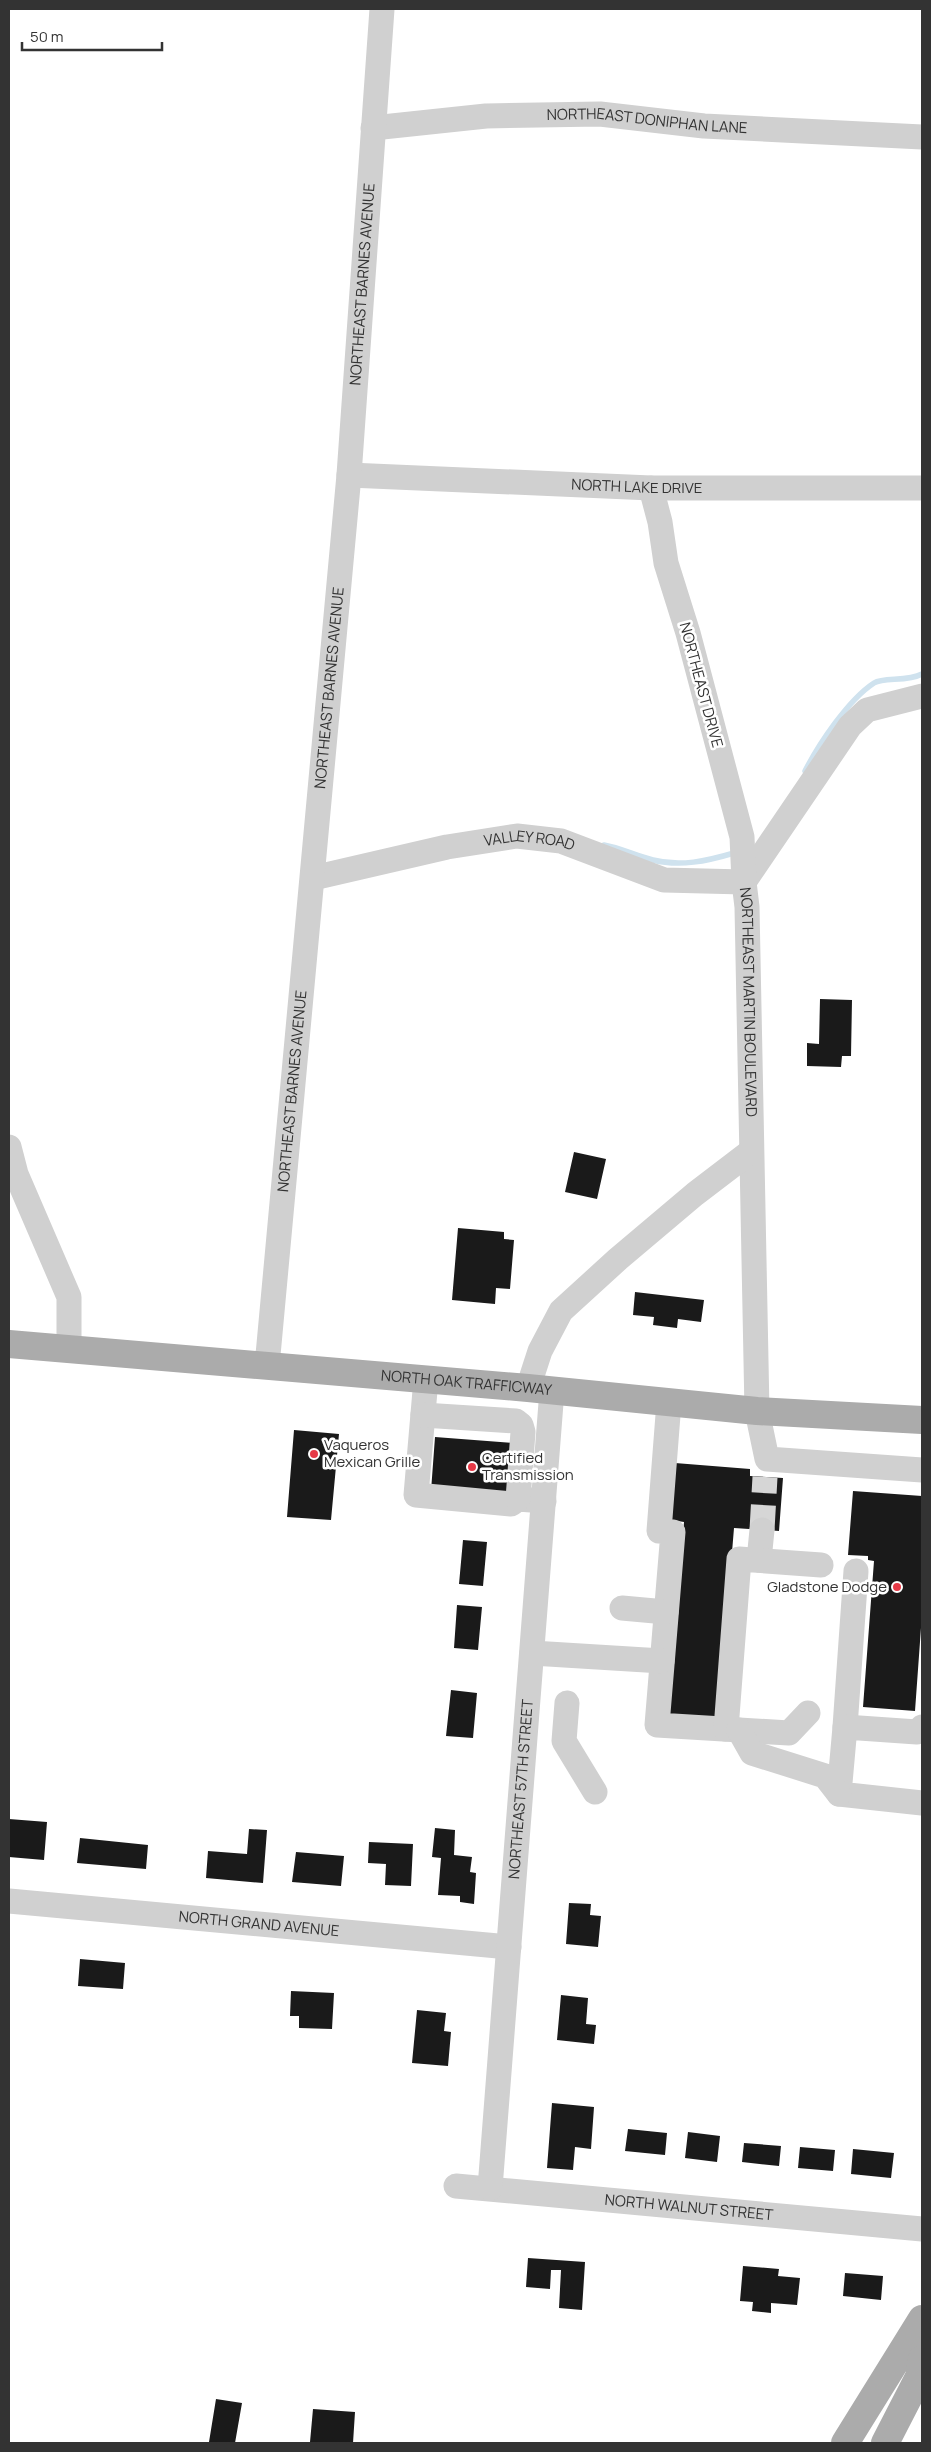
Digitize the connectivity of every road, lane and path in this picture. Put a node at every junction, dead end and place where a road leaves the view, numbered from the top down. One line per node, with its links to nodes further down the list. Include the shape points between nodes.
1 (382, 9): 2 (street, NORTHEAST BARNES AVENUE)
2 (373, 128): 3 (street, NORTHEAST DONIPHAN LANE, via 486,116 600,114 704,126); 4 (street, NORTHEAST BARNES AVENUE)
3 (922, 137)
4 (349, 474): 5 (street, NORTH LAKE DRIVE); 8 (street, NORTHEAST BARNES AVENUE)
5 (651, 488): 6 (street, NORTH LAKE DRIVE); 9 (street, NORTHEAST DRIVE, via 666,563 742,837)
6 (922, 488)
7 (922, 696): 9 (street, NORTHEAST MARTIN BOULEVARD, via 867,710 850,726)
8 (313, 878): 9 (street, VALLEY ROAD, via 447,847 517,836 561,841 664,880); 14 (street, NORTHEAST BARNES AVENUE)
9 (744, 882): 11 (street, NORTHEAST MARTIN BOULEVARD)
10 (9, 1147): 13 (street, via 16,1174 70,1297)
11 (750, 1152): 16 (street, via 633,1246 561,1311 540,1351); 18 (street, NORTHEAST MARTIN BOULEVARD)
12 (9, 1348): 13 (main road, NORTH OAK TRAFFICWAY)
13 (69, 1349): 14 (main road, NORTH OAK TRAFFICWAY)
14 (267, 1366): 15 (main road, NORTH OAK TRAFFICWAY)
15 (426, 1379): 16 (main road, NORTH OAK TRAFFICWAY); 19 (street)
16 (540, 1389): 17 (main road, NORTH OAK TRAFFICWAY); 23 (street, NORTHEAST 57TH STREET)
17 (669, 1402): 18 (main road, NORTH OAK TRAFFICWAY); 29 (street, via 659,1530 673,1532)
18 (757, 1411): 20 (main road, NORTH OAK TRAFFICWAY); 21 (street, NORTHEAST MARTIN BOULEVARD, via 766,1468)
19 (423, 1415): 22 (street, via 516,1421 523,1432); 22 (street, via 416,1495 511,1504)
20 (922, 1420)
21 (922, 1470)
22 (518, 1499): 23 (street)
23 (544, 1501): 30 (street, NORTHEAST 57TH STREET)
24 (762, 1530): 25 (street)
25 (759, 1560): 26 (street); 36 (street, via 739,1559)
26 (821, 1565)
27 (856, 1571): 34 (street)
28 (622, 1608): 29 (street)
29 (666, 1612): 31 (street)
30 (532, 1653): 31 (street); 41 (street, NORTHEAST 57TH STREET)
31 (662, 1662): 36 (street, via 657,1725)
32 (567, 1703): 37 (street, via 564,1741)
33 (808, 1713): 36 (street, via 789,1733)
34 (845, 1727): 35 (street, via 917,1732); 38 (street)
35 (922, 1727)
36 (732, 1730): 38 (street, via 752,1753 825,1776)
37 (595, 1792)
38 (839, 1794): 39 (street)
39 (922, 1803)
40 (9, 1900): 41 (street, NORTH GRAND AVENUE)
41 (509, 1947): 43 (street, NORTHEAST 57TH STREET)
42 (456, 2186): 43 (street, NORTH WALNUT STREET)
43 (490, 2188): 44 (street, NORTH WALNUT STREET)
44 (922, 2229)
45 (922, 2319): 47 (main road)
46 (922, 2359): 48 (main road, via 919,2377)
47 (845, 2443)
48 (885, 2443)

